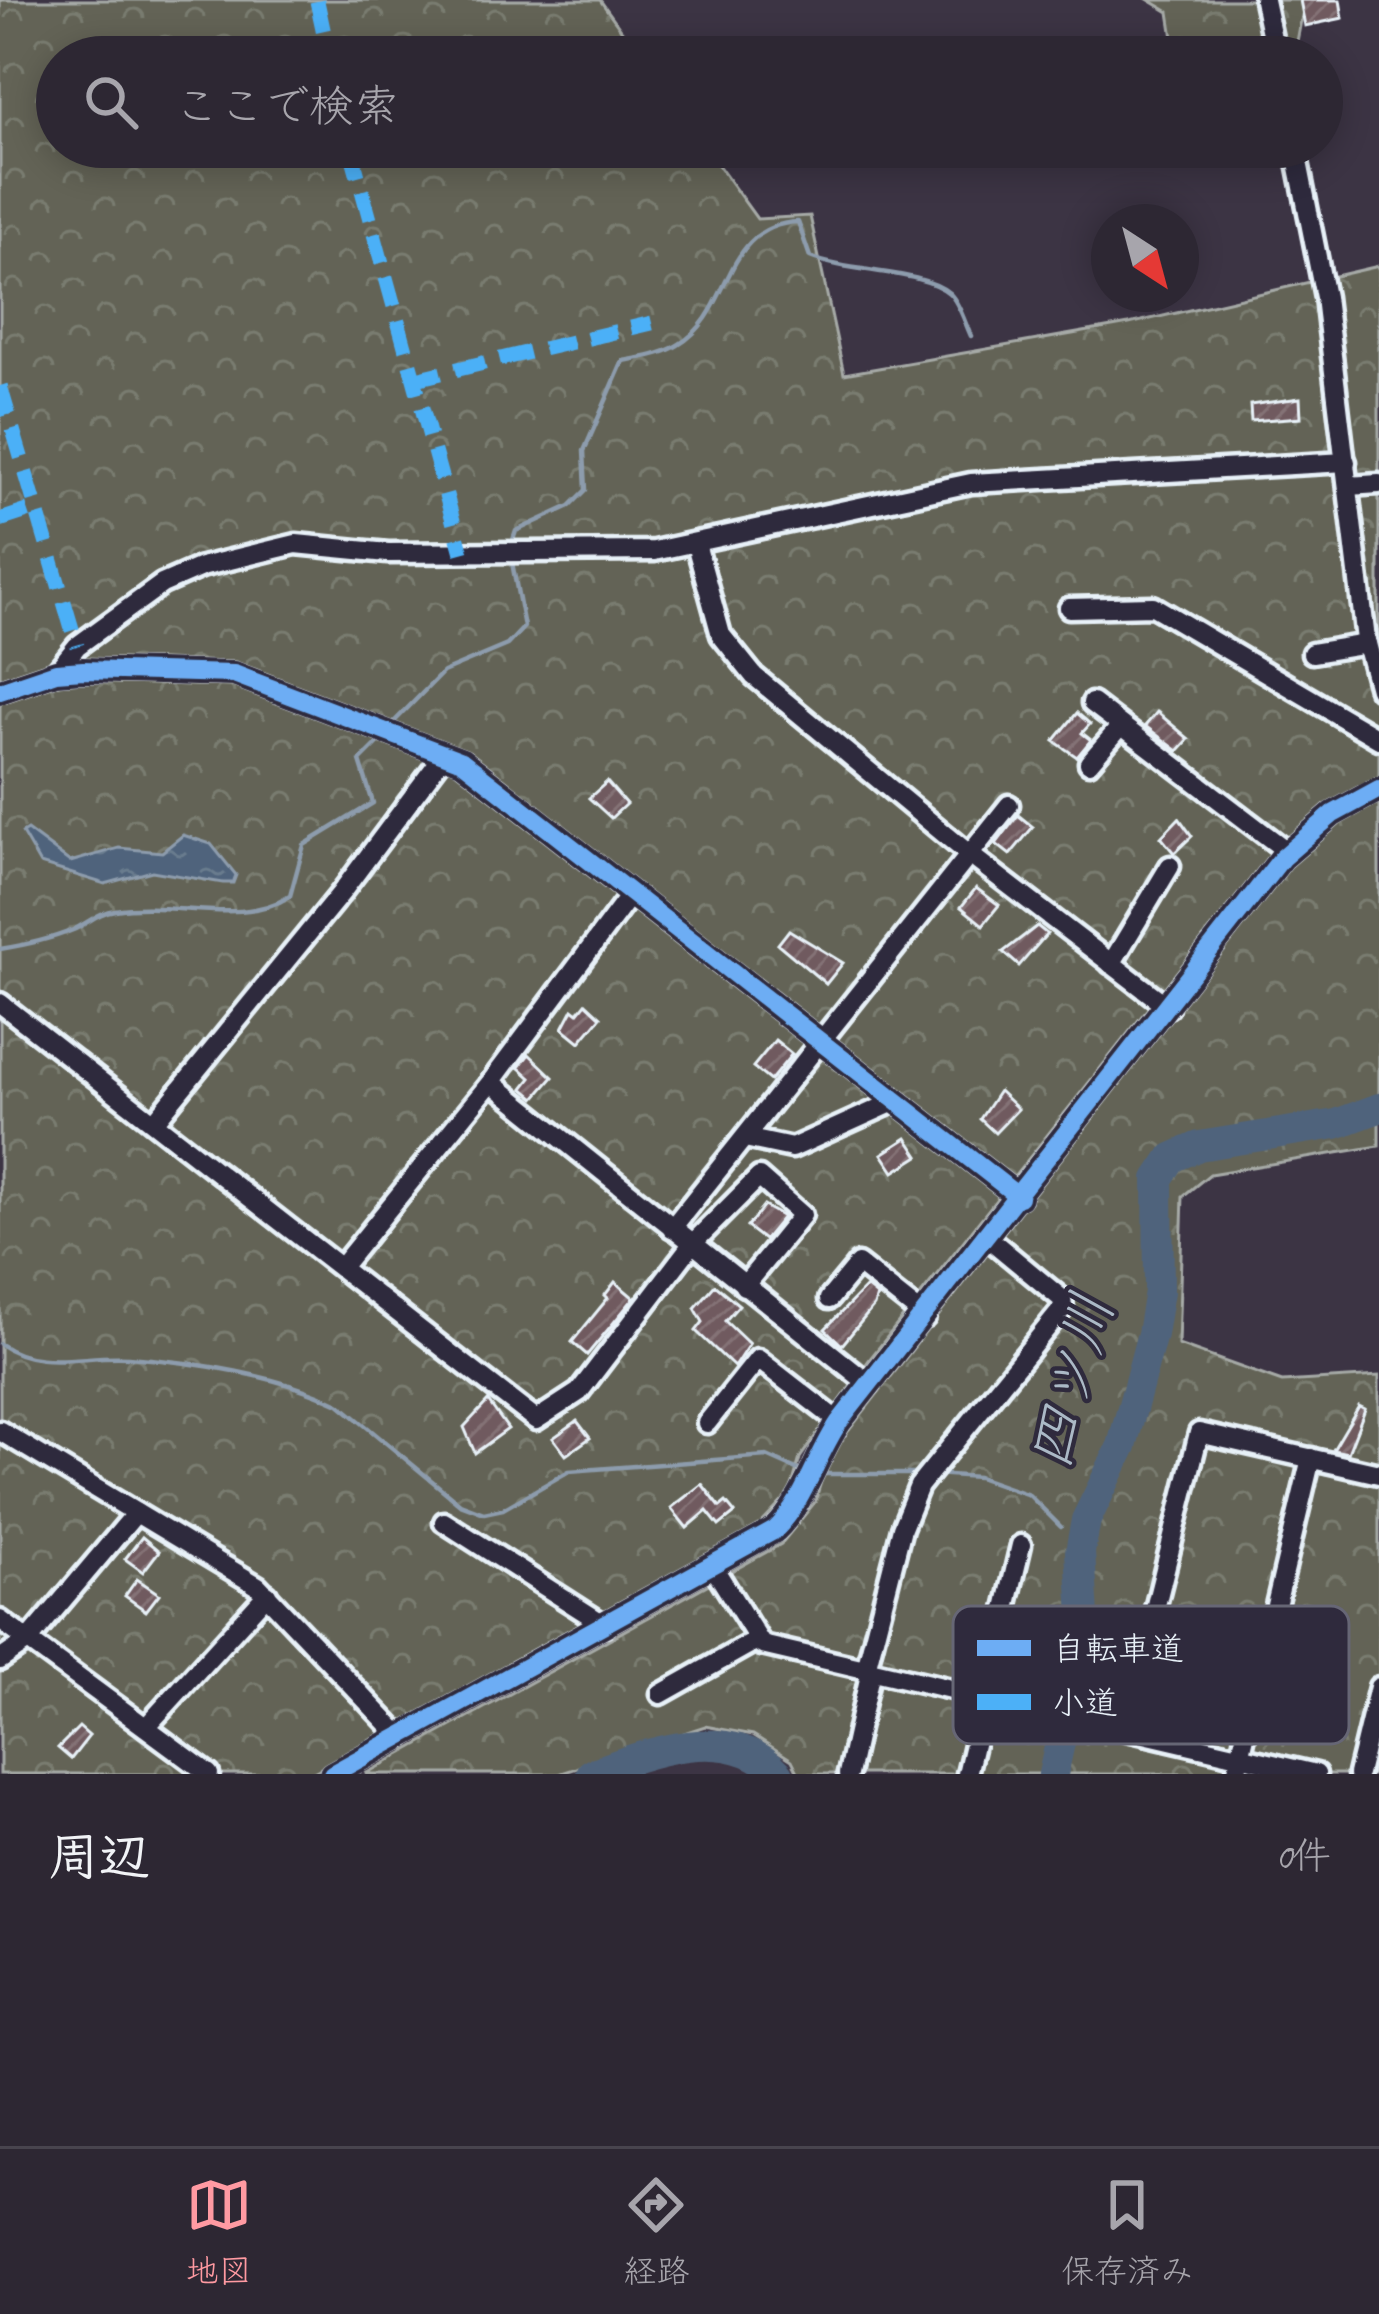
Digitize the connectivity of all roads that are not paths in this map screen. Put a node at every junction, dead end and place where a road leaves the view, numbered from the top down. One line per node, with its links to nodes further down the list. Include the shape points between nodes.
1 (1264, 0): 2 (street)
2 (1272, 36)
3 (1298, 168): 4 (street)
4 (1346, 462): 6 (street); 7 (street, via 971,482)
5 (1379, 484): 6 (street)
6 (1348, 486): 9 (street)
7 (696, 544): 11 (street, via 616,553 388,554 296,544 162,584 77,646); 22 (street, via 734,656)
8 (1069, 608): 16 (street, via 1153,606)
9 (1370, 634): 10 (street); 12 (street)
10 (1312, 653)
11 (56, 672): 13 (street); 17 (street, via 234,674)
12 (1379, 689)
13 (0, 691)
14 (1092, 703): 15 (street)
15 (1121, 726): 18 (street); 21 (street)
16 (1379, 739)
17 (445, 755): 24 (street, via 479,770); 31 (street)
18 (1089, 763)
19 (1379, 789): 21 (street)
20 (1009, 805): 22 (street)
21 (1288, 852): 27 (street)
22 (970, 855): 25 (street); 28 (street)
23 (1169, 866): 25 (street)
24 (631, 894): 28 (street); 29 (street)
25 (1111, 964): 27 (street)
26 (0, 1003): 31 (street)
27 (1168, 1007): 33 (street)
28 (822, 1043): 30 (street); 32 (street)
29 (490, 1082): 34 (street); 37 (street)
30 (896, 1101): 32 (street, via 792,1148); 33 (street)
31 (155, 1121): 37 (street)
32 (745, 1138): 34 (street)
33 (1019, 1197): 35 (street)
34 (672, 1228): 36 (street)
35 (987, 1237): 40 (street); 60 (street, via 1063,1308 919,1486)
36 (692, 1244): 37 (street, via 578,1392 536,1420); 38 (street); 38 (street, via 759,1177 802,1215)
37 (342, 1266)
38 (744, 1286): 41 (street)
39 (829, 1299): 40 (street, via 858,1264)
40 (925, 1317): 41 (street)
41 (869, 1384): 43 (street)
42 (707, 1423): 43 (street, via 758,1359)
43 (838, 1423): 50 (street, via 790,1515)
44 (0, 1431): 47 (street)
45 (1312, 1458): 46 (street); 53 (street, via 1198,1433); 54 (street)
46 (1379, 1474)
47 (136, 1513): 51 (street); 58 (street)
48 (444, 1522): 56 (street)
49 (1021, 1545): 52 (street)
50 (712, 1564): 56 (street); 57 (street)
51 (267, 1594): 64 (street); 65 (street)
52 (1006, 1606)
53 (1155, 1606)
54 (1276, 1606)
55 (0, 1620): 58 (street)
56 (605, 1625): 65 (street)
57 (757, 1640): 60 (street); 63 (street)
58 (28, 1641): 59 (street); 64 (street)
59 (0, 1660)
60 (869, 1669): 62 (street); 71 (street)
61 (1379, 1687): 74 (street)
62 (953, 1689)
63 (661, 1694)
64 (146, 1727): 69 (street)
65 (401, 1737): 70 (street)
66 (974, 1744): 72 (street)
67 (1172, 1744): 68 (street)
68 (1238, 1765): 73 (street)
69 (209, 1774)
70 (332, 1774)
71 (848, 1774)
72 (967, 1774)
73 (1316, 1774)
74 (1358, 1774)

